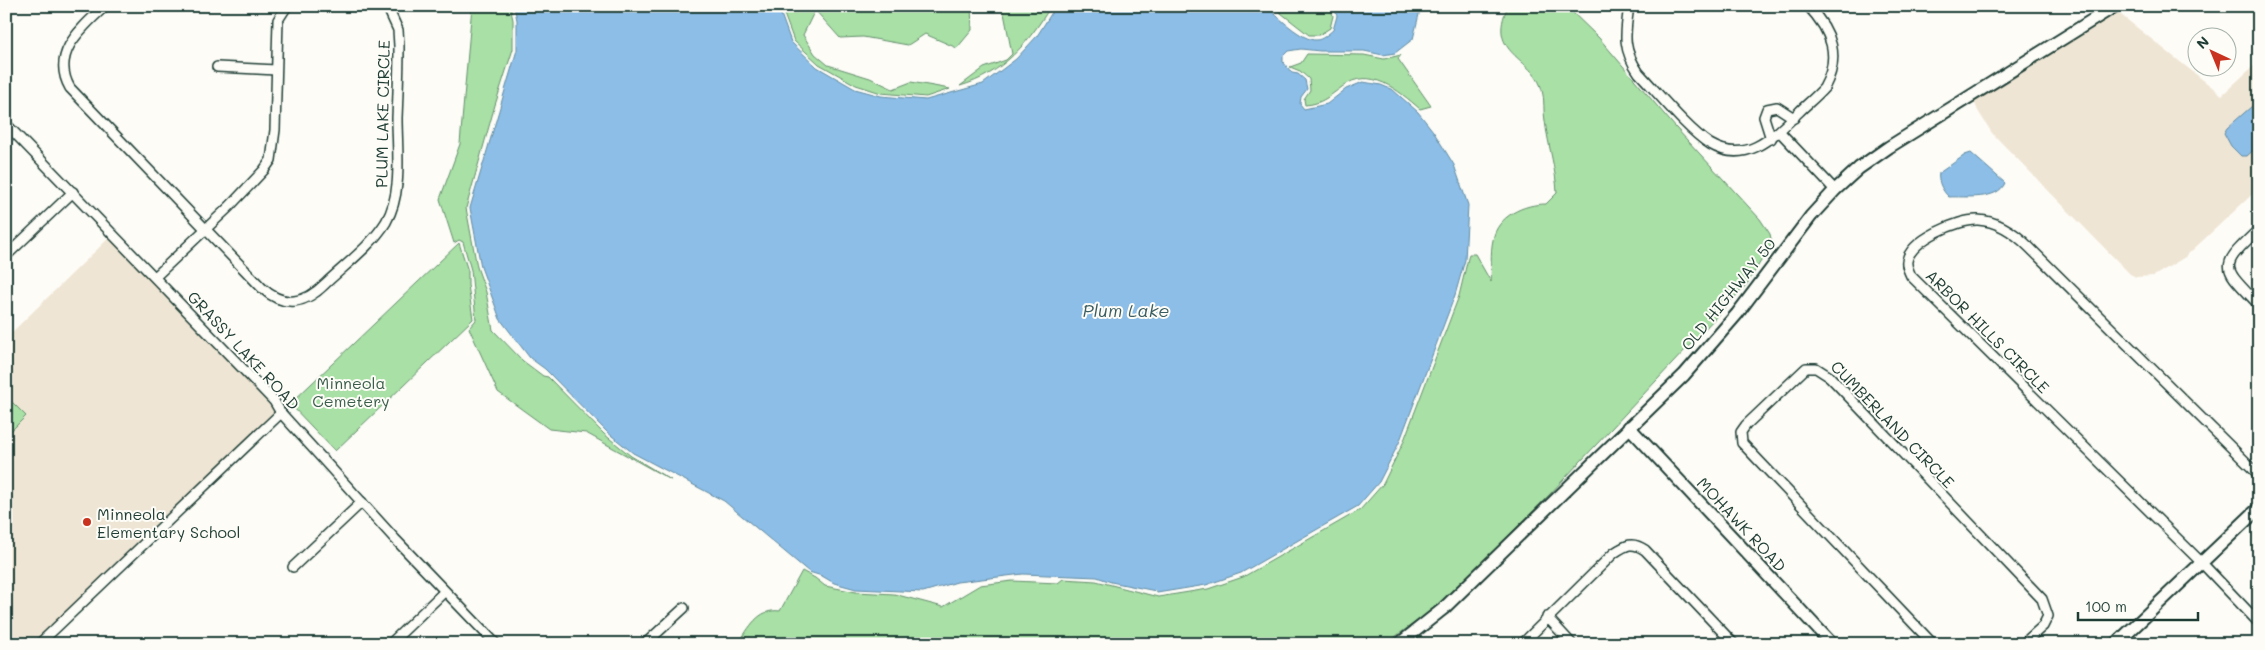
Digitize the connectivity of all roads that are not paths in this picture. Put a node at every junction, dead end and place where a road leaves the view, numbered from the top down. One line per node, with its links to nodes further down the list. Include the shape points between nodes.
1 (105, 6): 15 (street, PLUM LAKE CIRCLE, via 77,34 65,53 65,79 81,101)
2 (287, 6): 8 (street, via 278,20)
3 (387, 6): 15 (street, PLUM LAKE CIRCLE, via 398,30 400,46 396,184 392,208 381,229 315,293 292,301 270,296)
4 (1629, 6): 12 (street, via 1625,36 1630,61 1702,138 1720,149 1739,151 1757,147)
5 (1808, 6): 9 (street, via 1830,36 1833,66 1824,88)
6 (2114, 6): 13 (main road, OLD HIGHWAY 50, via 1889,147)
7 (217, 67): 8 (street)
8 (276, 70): 15 (street, via 270,160)
9 (1794, 118): 11 (street); 12 (street, via 1777,107 1767,109 1764,117)
10 (6, 124): 14 (street, GRASSY LAKE ROAD)
11 (1780, 132): 12 (street); 13 (street)
12 (1771, 139)
13 (1835, 190): 21 (main road, OLD HIGHWAY 50, via 1715,341)
14 (73, 192): 17 (street); 18 (street, GRASSY LAKE ROAD)
15 (206, 230): 18 (street)
16 (2259, 230): 19 (street, via 2234,253 2229,266 2232,277)
17 (6, 256)
18 (155, 277): 20 (street, GRASSY LAKE ROAD)
19 (2259, 305)
20 (282, 413): 23 (street, GRASSY LAKE ROAD); 32 (street)
21 (1629, 427): 36 (main road, OLD HIGHWAY 50, via 1443,609); 40 (main road, MOHAWK ROAD)
22 (2259, 475): 25 (street, ARBOR HILLS CIRCLE, via 2014,234 1981,220 1960,222 1935,233 1908,257 1907,266 1912,276)
23 (362, 502): 26 (street); 27 (street, GRASSY LAKE ROAD)
24 (2259, 508): 25 (main road)
25 (2201, 562): 30 (street, ARBOR HILLS CIRCLE); 43 (main road)
26 (293, 567)
27 (444, 592): 33 (street); 34 (street, GRASSY LAKE ROAD)
28 (684, 608): 35 (street)
29 (1547, 617): 37 (street); 38 (street); 39 (street, via 1614,553 1625,545 1634,544 1646,550)
30 (2259, 623)
31 (2034, 640): 41 (street, CUMBERLAND CIRCLE, via 2048,616 2042,599 1830,377 1816,368 1806,368 1746,425 1741,432 1742,443); 42 (street, CUMBERLAND CIRCLE)
32 (39, 644)
33 (390, 644)
34 (496, 644)
35 (645, 644)
36 (1399, 644)
37 (1522, 644)
38 (1572, 644)
39 (1734, 644)
40 (1832, 644)
41 (1933, 644)
42 (2023, 644)
43 (2116, 644)

